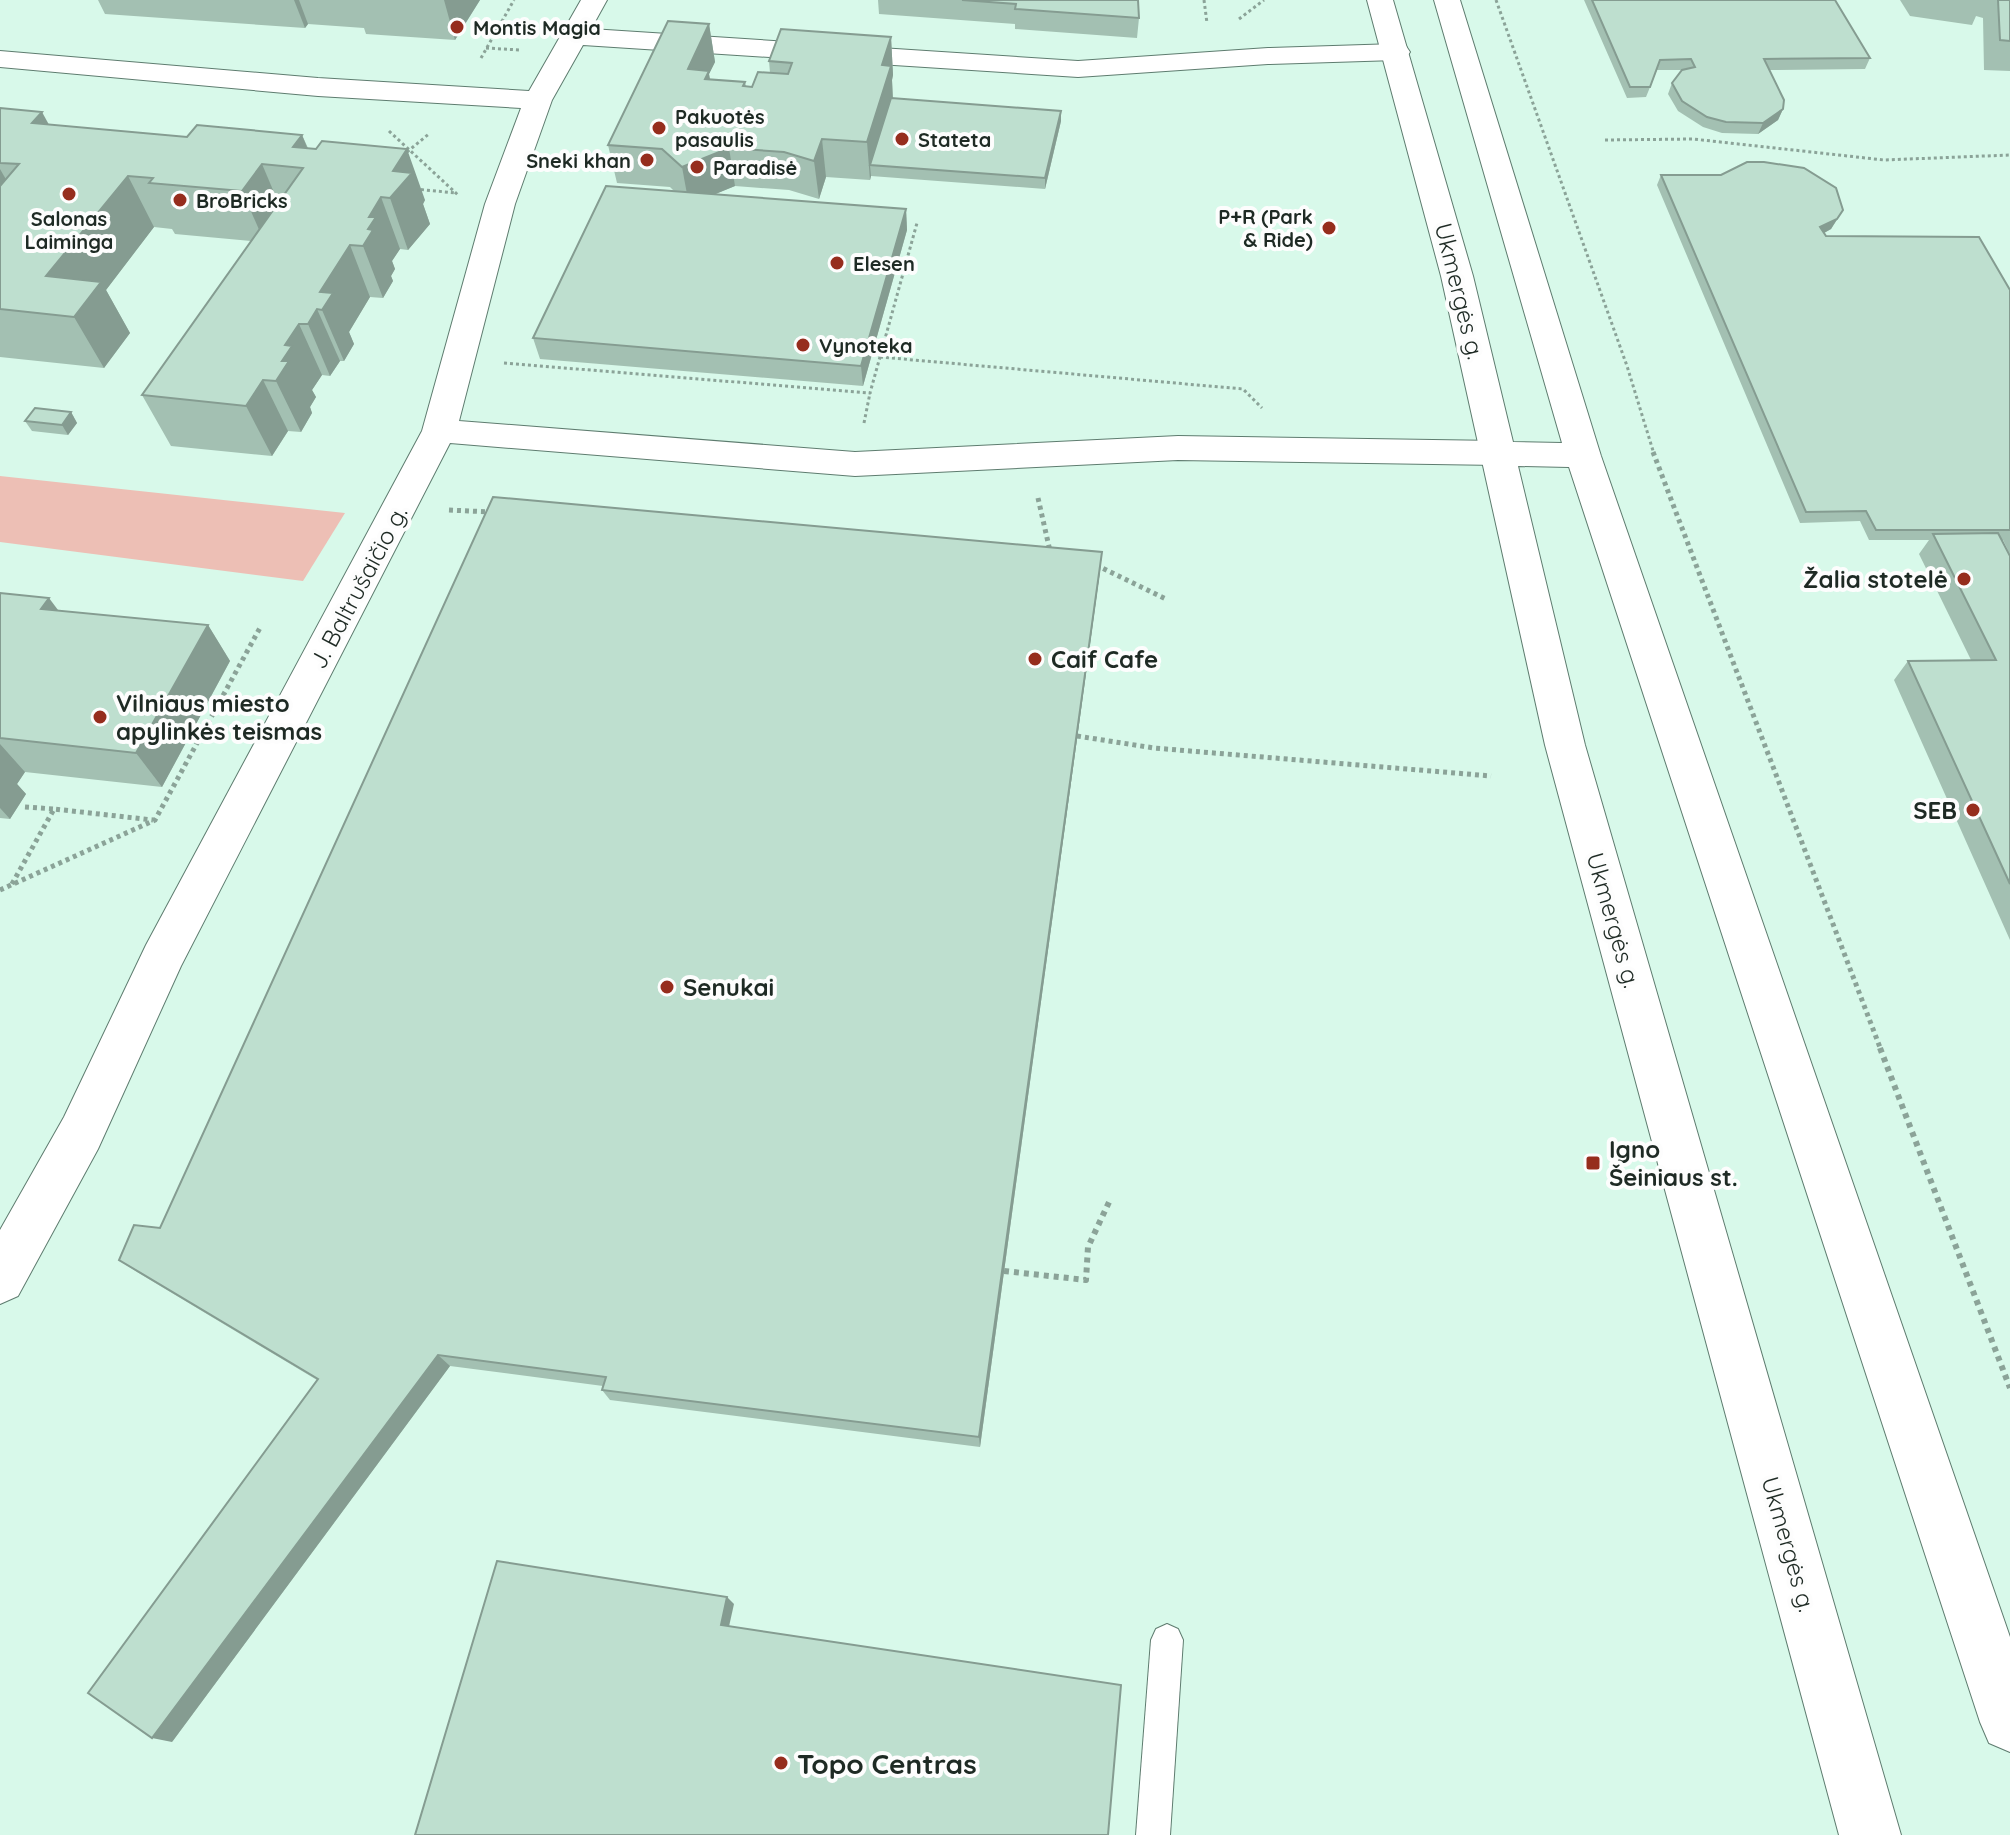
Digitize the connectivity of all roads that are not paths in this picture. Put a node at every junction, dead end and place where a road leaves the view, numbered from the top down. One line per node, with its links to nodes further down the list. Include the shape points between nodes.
1 (594, 0): 4 (main road, J. Baltrušaičio g.)
2 (1380, 0): 5 (main road, Ukmergės g.)
3 (1447, 0): 10 (main road)
4 (572, 36): 5 (main road, via 1078,69); 7 (main road, J. Baltrušaičio g.)
5 (1396, 52): 9 (main road, Ukmergės g.)
6 (0, 59): 7 (main road)
7 (538, 100): 8 (main road, J. Baltrušaičio g., via 500,204)
8 (439, 431): 9 (main road, via 844,463 1178,448); 11 (main road, J. Baltrušaičio g., via 162,959 81,1133)
9 (1498, 453): 10 (main road); 15 (main road, Ukmergės g., via 1565,745)
10 (1583, 456): 13 (main road)
11 (0, 1279)
12 (1167, 1640): 14 (lane)
13 (2010, 1722)
14 (1153, 1835)
15 (1870, 1835)

